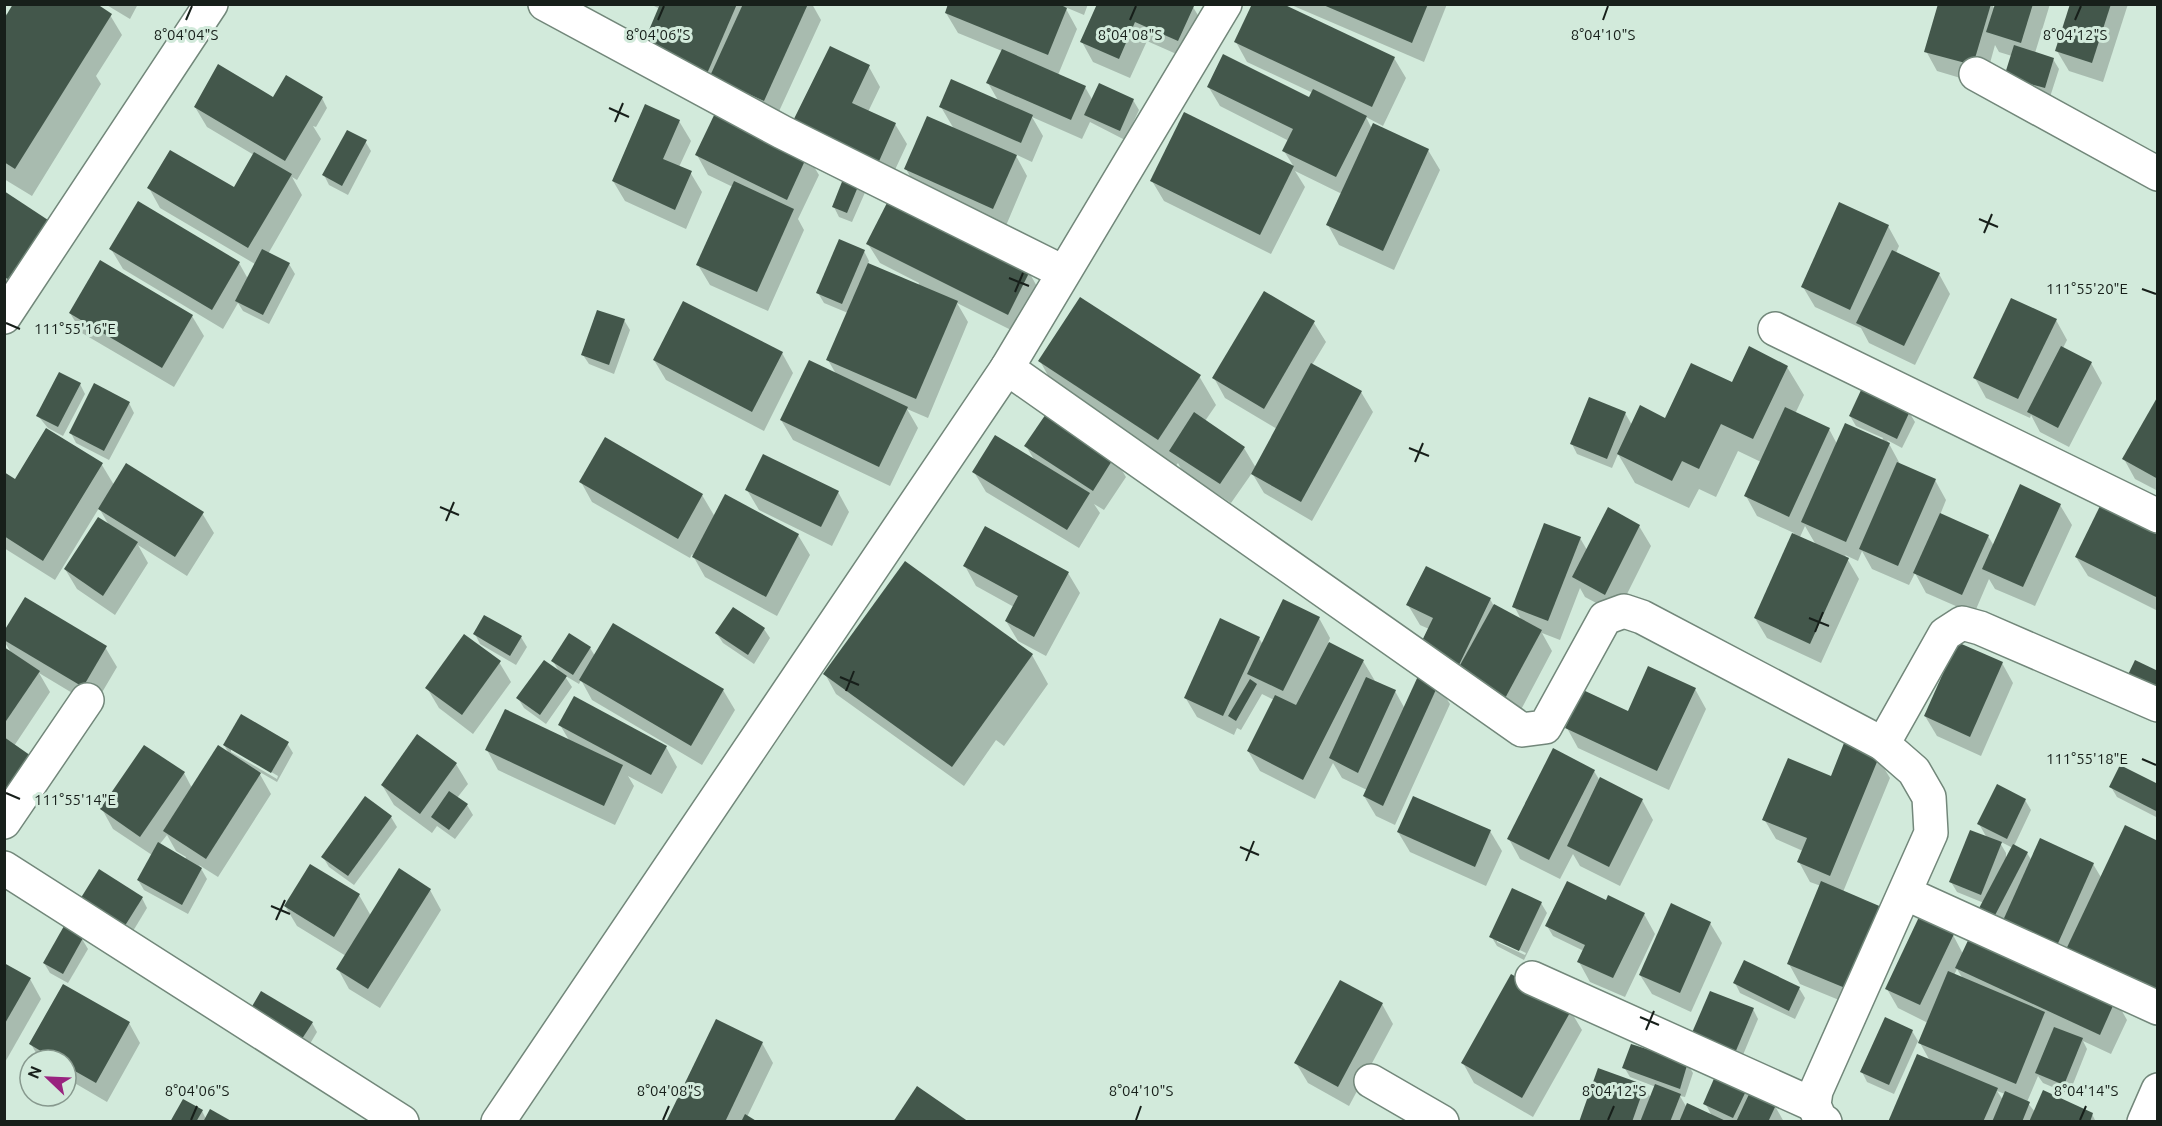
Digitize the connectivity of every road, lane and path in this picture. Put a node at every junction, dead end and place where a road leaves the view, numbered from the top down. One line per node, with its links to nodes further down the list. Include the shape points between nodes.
1 (212, 4): 7 (street)
2 (545, 4): 6 (street, via 782,132)
3 (1225, 4): 6 (street)
4 (1976, 74): 5 (street)
5 (2157, 174)
6 (1063, 272): 9 (street)
7 (4, 317)
8 (1775, 329): 10 (street)
9 (1007, 368): 13 (street, via 1522,730 1545,727 1605,618 1624,611); 23 (street)
10 (2157, 516)
11 (87, 700): 14 (street)
12 (2157, 705): 13 (street, via 1962,623 1945,634)
13 (1883, 744): 16 (street, via 1914,771 1929,797 1931,833)
14 (4, 822)
15 (4, 868): 22 (street)
16 (1905, 893): 18 (street); 21 (street, via 1816,1091)
17 (1532, 978): 21 (street)
18 (2157, 1008)
19 (1371, 1081): 24 (street)
20 (2157, 1090): 25 (street)
21 (1819, 1113)
22 (402, 1122)
23 (498, 1122)
24 (1442, 1122)
25 (2144, 1122)

